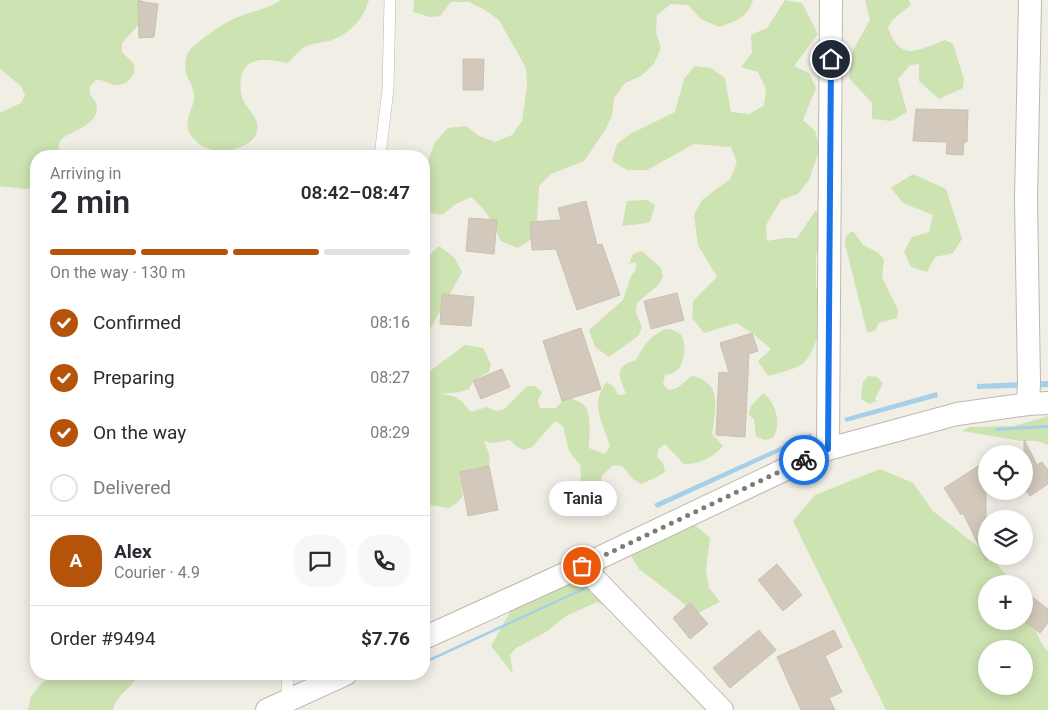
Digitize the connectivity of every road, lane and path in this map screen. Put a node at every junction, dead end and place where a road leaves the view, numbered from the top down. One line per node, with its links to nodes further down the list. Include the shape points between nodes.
1 (390, 0): 4 (lane, via 388,89)
2 (831, 0): 6 (street)
3 (1030, 0): 5 (street, via 1026,191 1029,382)
4 (381, 150)
5 (1038, 404): 6 (street, via 957,414)
6 (828, 449): 7 (street)
7 (582, 566): 8 (street); 13 (street)
8 (430, 635)
9 (287, 680): 11 (lane)
10 (333, 680): 11 (street)
11 (288, 700): 12 (street)
12 (267, 710)
13 (722, 710)

